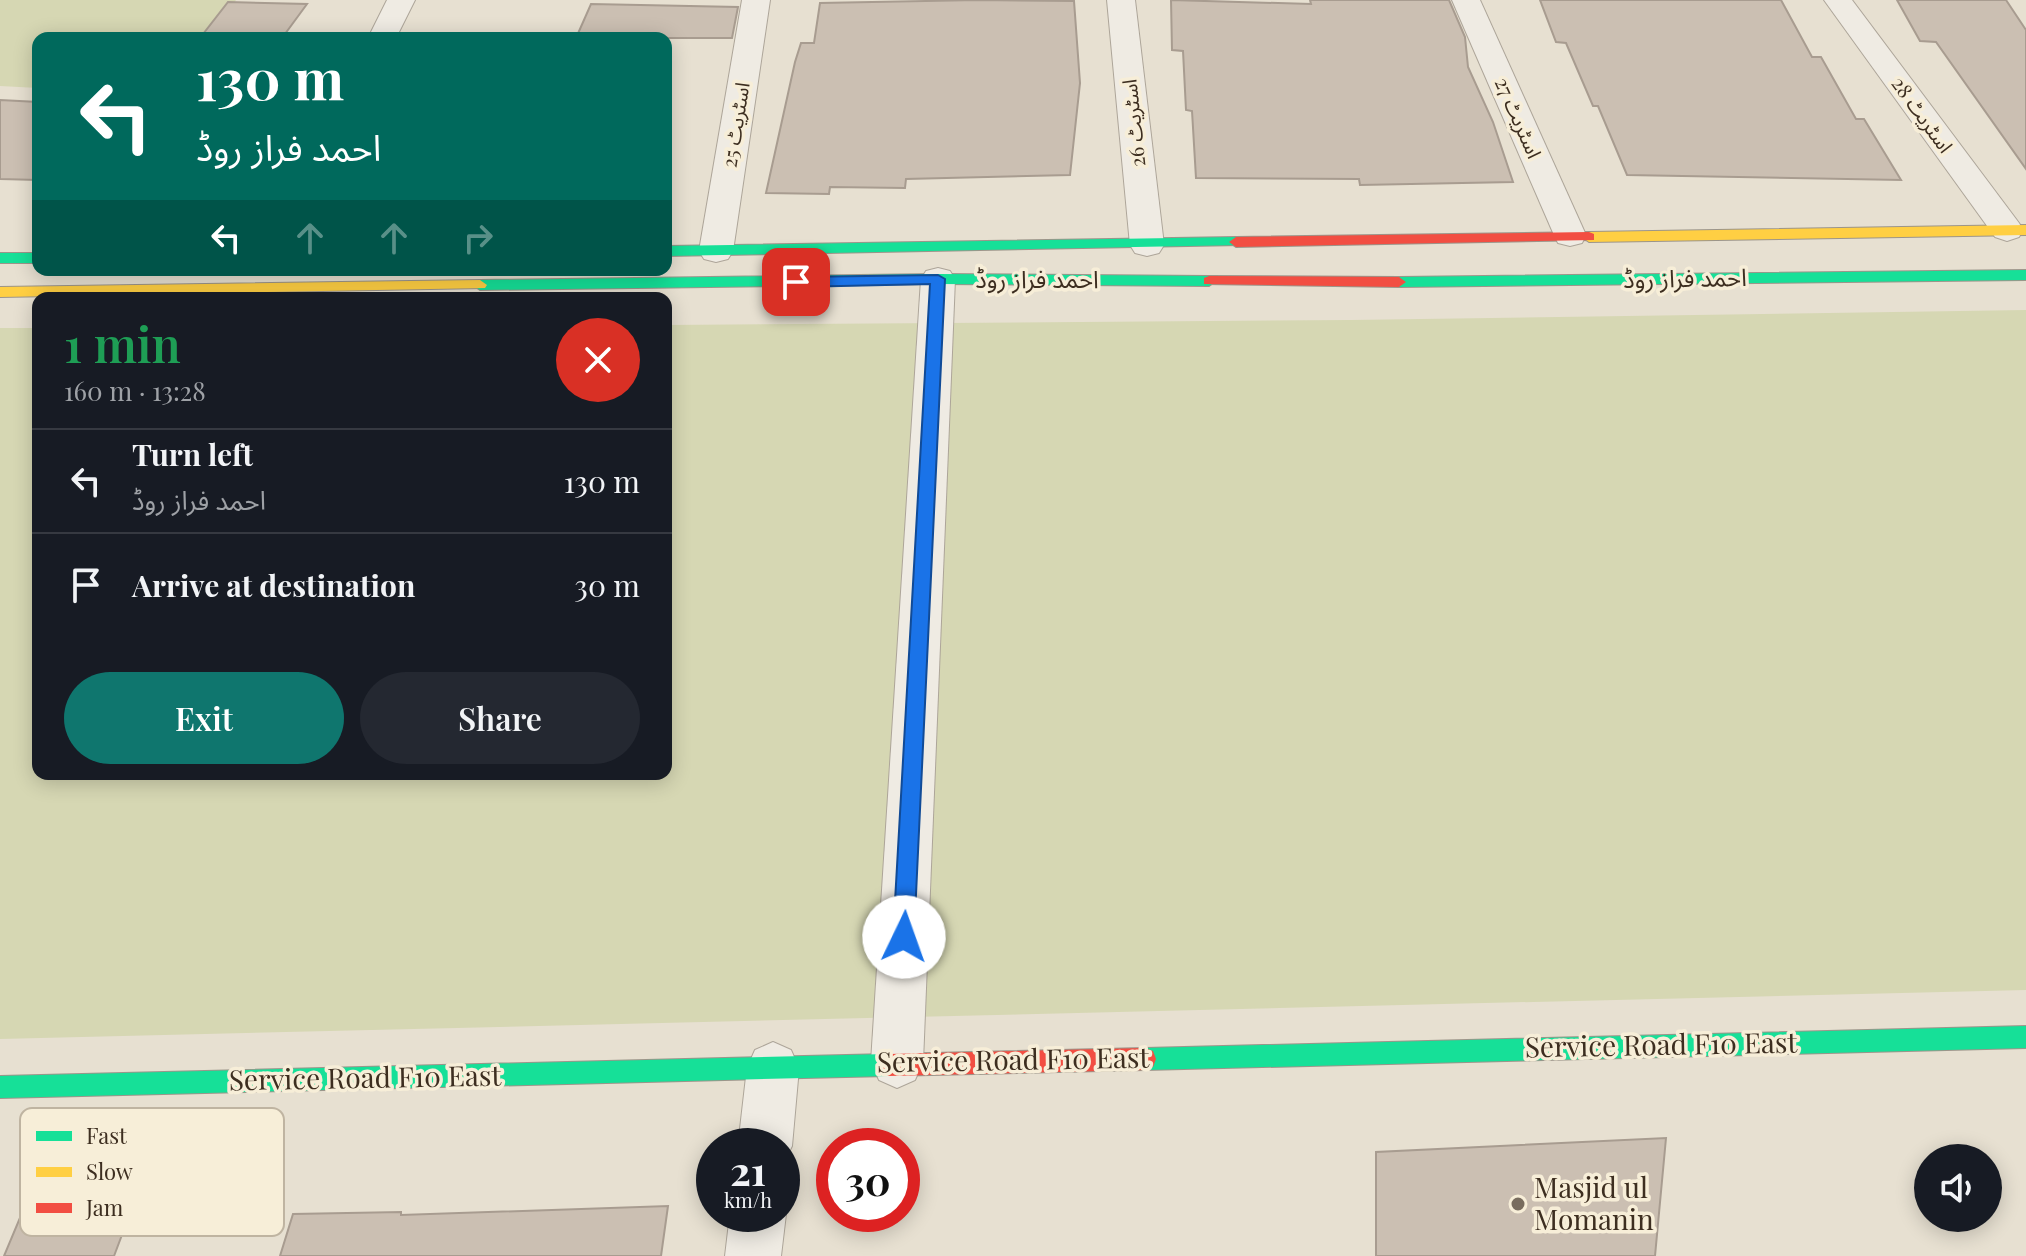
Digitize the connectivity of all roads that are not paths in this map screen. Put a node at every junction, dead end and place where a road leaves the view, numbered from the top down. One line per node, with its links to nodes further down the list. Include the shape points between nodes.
1 (401, 0): 6 (street)
2 (756, 0): 12 (street, اسٹریٹ 25)
3 (1121, 0): 9 (street, اسٹریٹ 26)
4 (1466, 0): 8 (street, اسٹریٹ 27)
5 (1838, 0): 7 (street, اسٹریٹ 28)
6 (385, 32)
7 (2016, 230): 8 (main road, احمد فراز روڈ)
8 (1570, 235): 9 (main road, احمد فراز روڈ)
9 (1147, 245): 10 (main road, احمد فراز روڈ)
10 (831, 249): 12 (main road, احمد فراز روڈ); 17 (main road)
11 (672, 251): 12 (main road, احمد فراز روڈ)
12 (716, 251)
13 (0, 258): 14 (main road)
14 (32, 258)
15 (2026, 275): 16 (main road, احمد فراز روڈ, via 1463,282)
16 (938, 279): 17 (main road, احمد فراز روڈ); 20 (street)
17 (828, 281): 18 (main road, احمد فراز روڈ)
18 (0, 292)
19 (2026, 1037): 20 (main road, Service Road F10 East)
20 (897, 1062): 21 (main road, Service Road F10 East)
21 (773, 1068): 22 (main road, Service Road F10 East); 23 (street)
22 (0, 1087)
23 (767, 1128)
24 (756, 1232): 25 (street)
25 (753, 1256)

